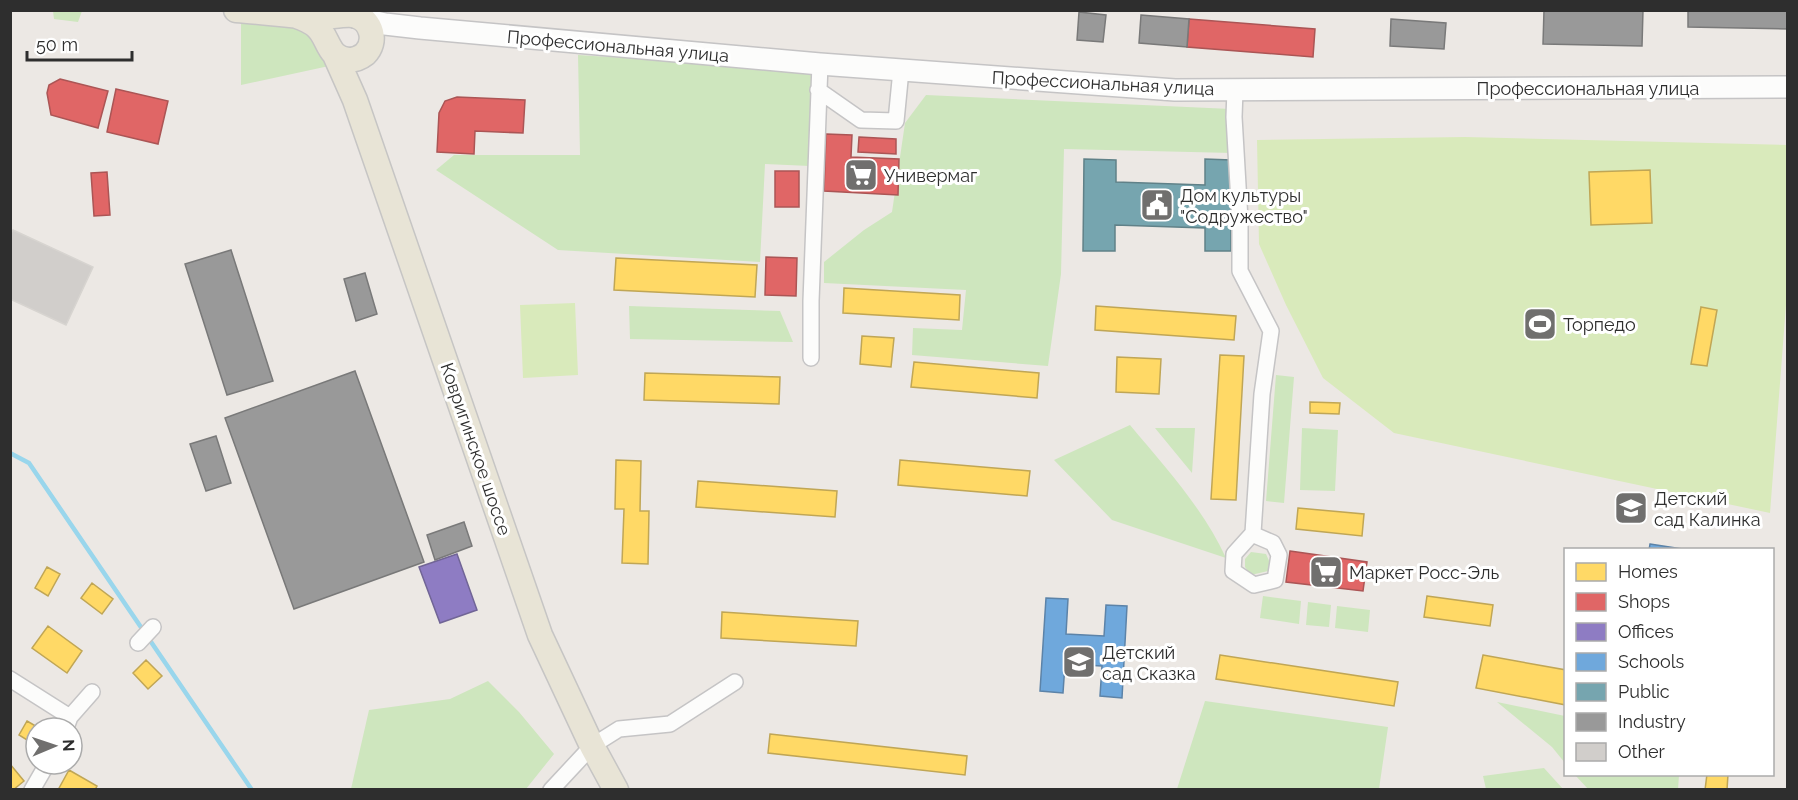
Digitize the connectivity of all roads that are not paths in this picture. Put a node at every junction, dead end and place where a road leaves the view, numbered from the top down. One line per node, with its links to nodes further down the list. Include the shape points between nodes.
1 (236, 10): 2 (main road, Профессиональная улица)
2 (294, 15): 3 (main road, Профессиональная улица); 6 (main road, Профессиональная улица, via 317,26)
3 (339, 17): 4 (main road, Профессиональная улица, via 351,14); 6 (main road, via 329,26)
4 (363, 19): 5 (main road, Профессиональная улица); 7 (main road, via 370,30 371,43)
5 (420, 28): 7 (main road, Профессиональная улица, via 388,37); 8 (main road, Профессиональная улица)
6 (331, 47): 7 (main road, via 347,60); 13 (main road, Ковригинское шоссе)
7 (364, 53): 13 (main road, Ковригинское шоссе, via 353,69)
8 (820, 64): 9 (main road, Профессиональная улица); 11 (street)
9 (901, 70): 11 (street, via 896,121 861,120); 12 (main road, Профессиональная улица, via 1118,88)
10 (1788, 87): 12 (main road, Профессиональная улица)
11 (818, 90): 14 (street)
12 (1235, 90): 15 (street, via 1240,271 1271,331 1262,394)
13 (355, 100): 23 (main road, Ковригинское шоссе, via 540,635)
14 (811, 358)
15 (1252, 534)
16 (153, 627): 17 (street)
17 (138, 643)
18 (10, 679): 21 (street)
19 (735, 682): 23 (street, via 670,724 619,729)
20 (92, 693): 22 (street)
21 (60, 716)
22 (73, 716)
23 (592, 746): 26 (street); 27 (main road, Ковригинское шоссе)
24 (40, 776): 25 (street)
25 (32, 789)
26 (551, 789)
27 (616, 789)

